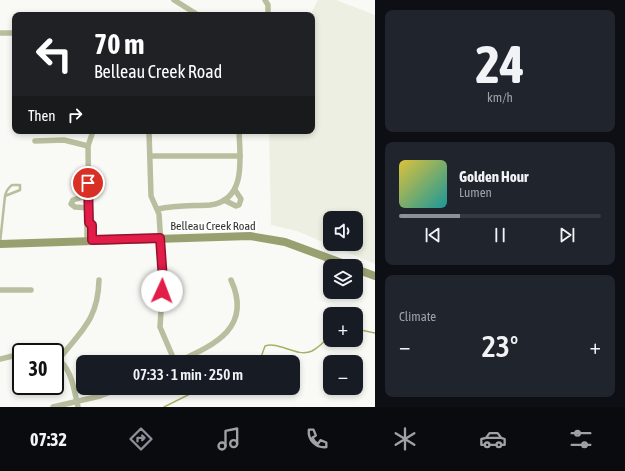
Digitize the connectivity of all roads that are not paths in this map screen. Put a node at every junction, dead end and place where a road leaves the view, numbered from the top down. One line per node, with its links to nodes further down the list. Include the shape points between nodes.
1 (174, 0): 3 (street)
2 (265, 0): 4 (street)
3 (193, 12)
4 (268, 12)
5 (0, 33): 6 (street)
6 (12, 33)
7 (92, 134): 11 (street)
8 (149, 134): 12 (street)
9 (239, 134): 13 (street)
10 (35, 142): 11 (street, via 64,140)
11 (88, 146): 15 (street)
12 (150, 156): 13 (street); 19 (street, via 151,196)
13 (240, 156): 14 (street)
14 (235, 190): 17 (street); 17 (street, via 241,199 239,205)
15 (89, 195): 18 (street); 18 (street, via 73,200 71,204 75,207)
16 (5, 196): 16 (lane, via 12,184 21,187 20,190); 22 (lane)
17 (224, 200): 19 (street, via 210,204 178,205)
18 (89, 208): 21 (street, via 87,226)
19 (158, 209): 20 (street)
20 (160, 238): 21 (main road, Belleau Creek Road); 23 (main road, Belleau Creek Road, via 263,238 296,246); 31 (street, via 163,280 160,327)
21 (90, 240): 22 (main road, Belleau Creek Road)
22 (0, 244)
23 (331, 259)
24 (363, 271): 25 (main road)
25 (375, 276)
26 (99, 280): 30 (street, via 94,313)
27 (231, 280): 32 (street, via 238,303 231,326 217,342)
28 (0, 290): 29 (street)
29 (31, 290)
30 (64, 349)
31 (173, 355)
32 (190, 355)
33 (12, 356): 34 (street)
34 (0, 359)
35 (64, 367): 37 (street, via 69,374)
36 (103, 395): 37 (street)
37 (77, 404): 38 (street)
38 (53, 407)

